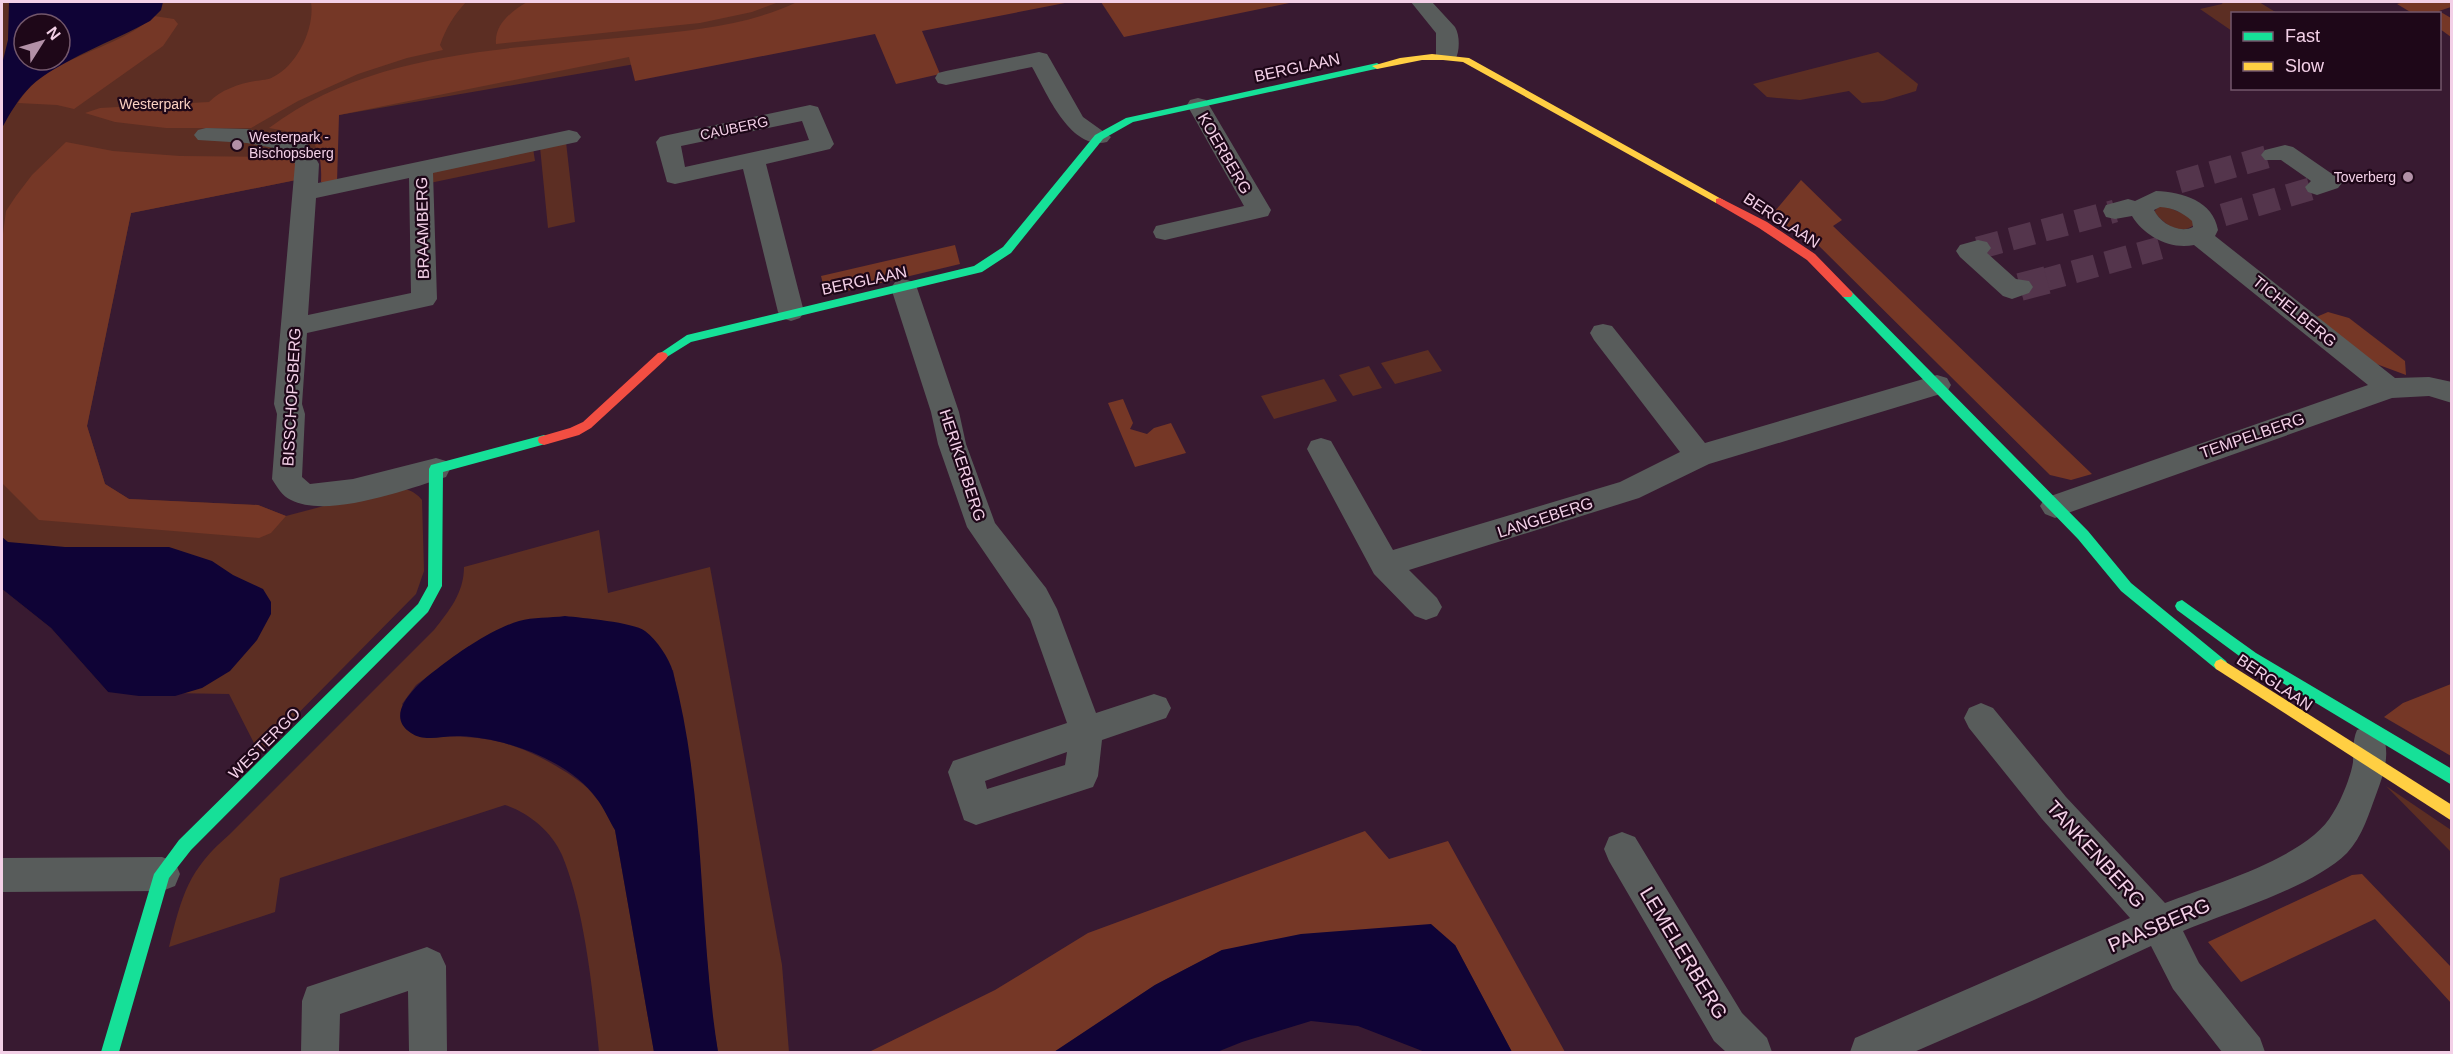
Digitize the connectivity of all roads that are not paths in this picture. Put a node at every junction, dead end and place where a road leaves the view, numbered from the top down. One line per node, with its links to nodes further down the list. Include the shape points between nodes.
1 (1421, 2): 2 (street, via 1447,32)
2 (1447, 55): 4 (street, BERGLAAN, via 1429,55); 23 (street, BERGLAAN, via 1466,60 1780,235 1811,257)
3 (946, 78): 6 (street, via 1039,59 1074,121)
4 (1198, 105): 6 (street, BERGLAAN, via 1130,120); 16 (street, KOERBERG, via 1258,210)
5 (206, 135): 12 (street, BISSCHOPSBERG, via 247,136 298,146 307,164)
6 (1099, 136): 19 (street, BERGLAAN, via 1007,250 978,269)
7 (569, 137): 10 (street)
8 (2273, 155): 11 (street, via 2285,152 2330,183)
9 (753, 159): 9 (street, CAUBERG, via 675,177 668,142 810,112 822,144); 20 (street)
10 (421, 168): 12 (street); 21 (street, BRAAMBERG, via 424,299)
11 (2317, 187)
12 (305, 193): 21 (street, BISSCHOPSBERG)
13 (2142, 210): 14 (street, via 2128,207); 15 (street, via 2155,228); 15 (street, via 2144,205 2177,191 2192,208)
14 (2115, 211)
15 (2192, 230): 24 (street, TICHELBERG)
16 (1165, 232)
17 (1978, 248): 18 (street, via 1969,251 2012,290)
18 (2020, 287)
19 (904, 288): 20 (street, BERGLAAN); 35 (street, HERIKERBERG, via 982,527 1035,597 1046,618 1086,730)
20 (791, 312): 28 (street, BERGLAAN, via 676,344 587,425 574,432)
21 (294, 327): 28 (street, BISSCHOPSBERG, via 287,479 296,489 310,495 347,491)
22 (1603, 333): 27 (street)
23 (1936, 385): 27 (street, LANGEBERG); 29 (street, BERGLAAN)
24 (2390, 388): 25 (street, TEMPELBERG, via 2420,385 2440,387); 29 (street, TEMPELBERG)
25 (2451, 393)
26 (1321, 449): 31 (street)
27 (1700, 456): 31 (street, LANGEBERG, via 1629,490)
28 (436, 469): 42 (street, WESTERGO, via 435,586 423,608 185,845)
29 (2055, 506): 30 (street, BERGLAAN)
30 (2100, 553): 32 (street, BERGLAAN); 38 (street, BERGLAAN, via 2126,587 2233,675)
31 (1385, 565): 34 (street)
32 (2134, 572)
33 (2170, 597): 37 (street, BERGLAAN, via 2251,657)
34 (1426, 607)
35 (1154, 708)
36 (1981, 718): 44 (street, TANKENBERG, via 2054,808)
37 (2368, 728): 38 (street, PAASBERG); 39 (street, BERGLAAN)
38 (2370, 764): 40 (street, BERGLAAN); 44 (street, PAASBERG, via 2348,822 2335,840 2309,861)
39 (2451, 778)
40 (2451, 814)
41 (1622, 849): 48 (street, LEMELERBERG, via 1728,1027)
42 (162, 874): 43 (street); 45 (street, WESTERGO)
43 (2, 876)
44 (2159, 923): 49 (street, PAASBERG); 50 (street, TANKENBERG, via 2186,976)
45 (110, 1053)
46 (320, 1053): 47 (street, via 321,1001 427,966)
47 (428, 1053)
48 (1753, 1053)
49 (1869, 1053)
50 (2246, 1053)

